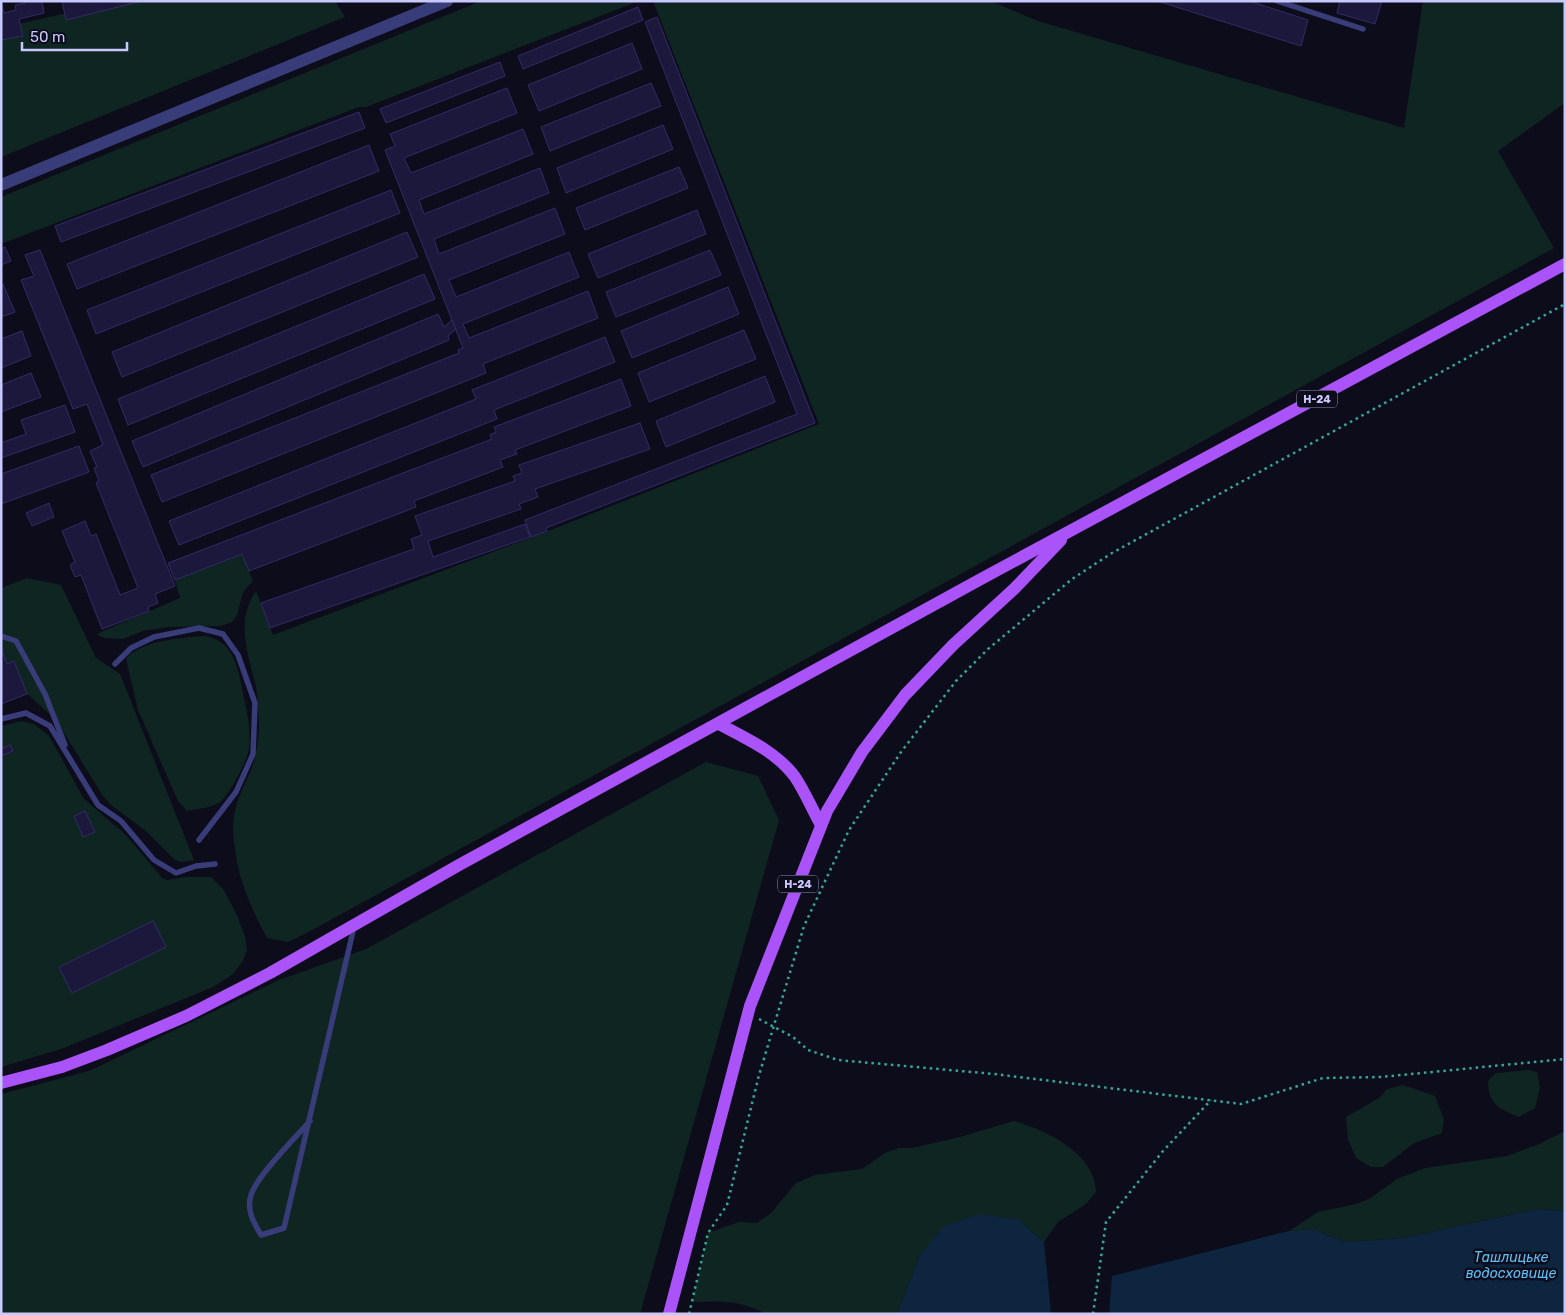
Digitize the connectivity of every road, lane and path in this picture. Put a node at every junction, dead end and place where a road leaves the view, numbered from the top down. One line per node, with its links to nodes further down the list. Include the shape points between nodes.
1 (448, 1): 4 (street)
2 (1277, 1): 3 (lane)
3 (1363, 28)
4 (1, 185)
5 (1565, 264): 7 (main road, Н-24)
6 (1565, 304): 18 (path, via 1112,553 1072,579 988,650 950,688 901,752 849,830 804,926)
7 (1068, 532): 11 (main road); 13 (main road, Н-24, via 905,695 853,765)
8 (1, 636): 12 (lane, via 16,641 45,694)
9 (115, 664): 14 (lane, via 131,648 154,637 199,628 223,634 238,655 255,703 253,754 236,792)
10 (1, 719): 12 (lane, via 26,713 50,726)
11 (719, 724): 13 (main road, via 753,742 782,763 795,777); 16 (main road)
12 (70, 758): 15 (lane, via 98,805 121,821 154,860 176,873)
13 (821, 825): 17 (main road, Н-24)
14 (199, 840)
15 (215, 864)
16 (354, 925): 20 (main road, via 270,973 162,1027 70,1065); 22 (lane)
17 (748, 1013): 18 (path); 23 (main road, Н-24)
18 (774, 1027): 21 (path, via 808,1050 838,1060 994,1074); 24 (path, via 727,1205 708,1233)
19 (1565, 1059): 21 (path, via 1381,1077 1323,1078 1241,1104)
20 (1, 1083)
21 (1211, 1100): 25 (path, via 1163,1151 1106,1222)
22 (310, 1121): 22 (lane, via 284,1228 261,1235 250,1217 250,1195 267,1170)
23 (669, 1314)
24 (689, 1314)
25 (1093, 1314)

